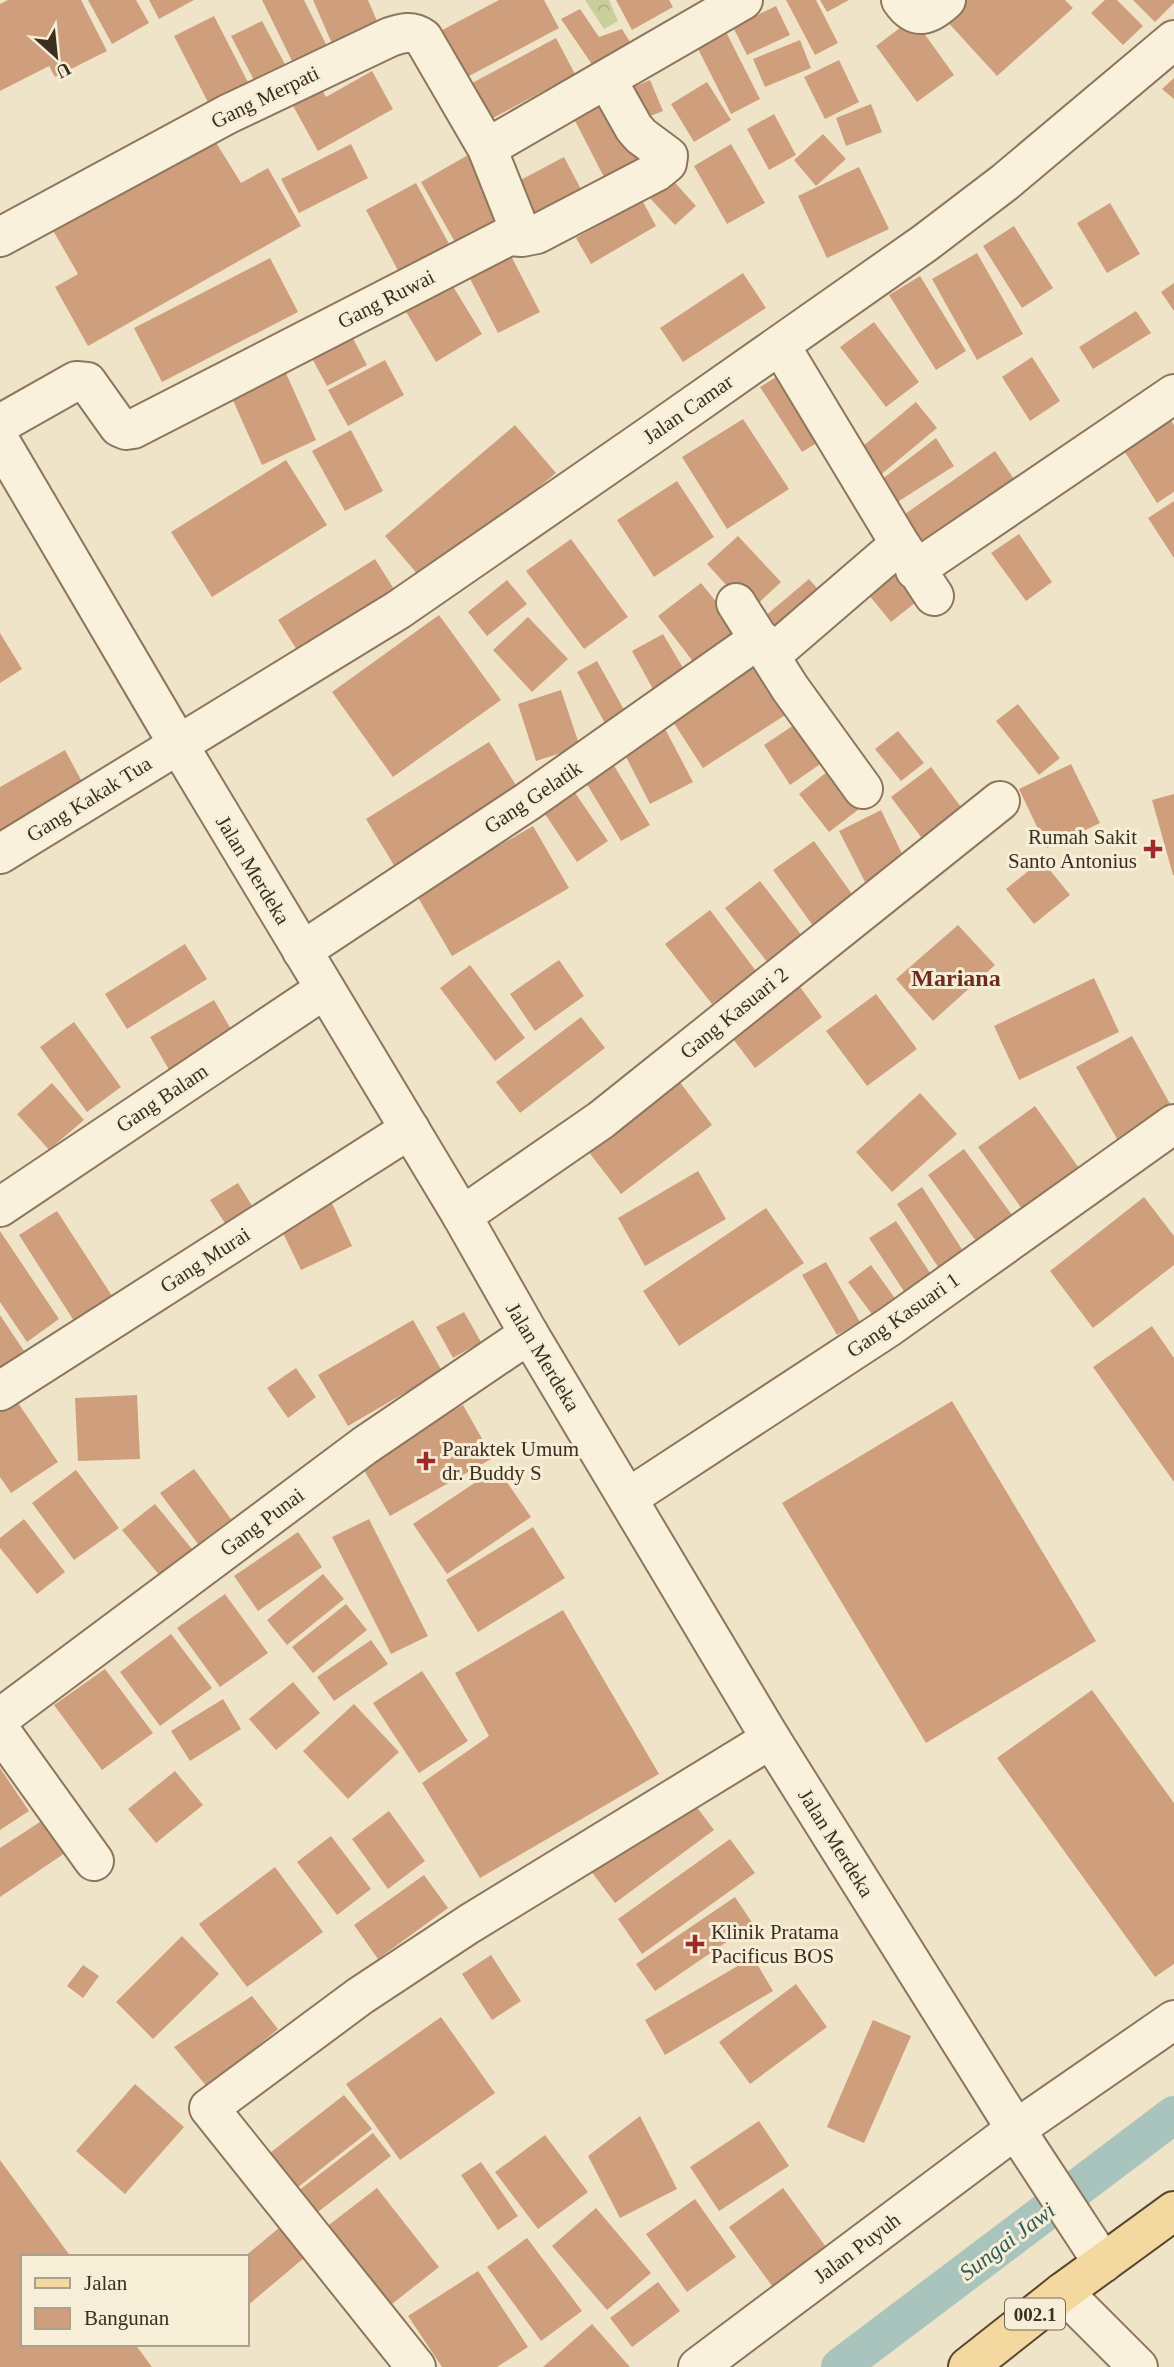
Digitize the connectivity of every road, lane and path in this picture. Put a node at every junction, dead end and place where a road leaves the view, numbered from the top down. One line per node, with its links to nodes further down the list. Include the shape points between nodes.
1 (743, 0): 3 (street)
2 (1174, 40): 7 (street, Jalan Camar, via 1005,182)
3 (607, 80): 4 (street); 5 (street, Gang Ruwai, via 634,128 668,156 667,163 537,234)
4 (487, 148): 5 (street, via 516,221); 6 (street, Gang Merpati, via 423,38 400,33 228,114)
5 (509, 236): 9 (street, Gang Ruwai, via 133,429 119,427 87,382 76,381)
6 (0, 237)
7 (780, 345): 10 (street); 13 (street, Jalan Camar, via 398,610)
8 (1174, 394): 10 (street, Gang Gelatik)
9 (6, 426): 13 (street, Jalan Merdeka)
10 (916, 570): 12 (street, Gang Gelatik)
11 (736, 603): 12 (street)
12 (766, 648): 14 (street); 17 (street, Gang Gelatik, via 743,650 527,802)
13 (178, 744): 16 (street, Gang Kakak Tua); 17 (street, Jalan Merdeka)
14 (863, 789)
15 (1000, 801): 22 (street, Gang Kasuari 2, via 601,1120)
16 (0, 854)
17 (302, 951): 18 (street, Jalan Merdeka)
18 (325, 989): 20 (street, Jalan Merdeka); 21 (street, Gang Balam)
19 (1174, 1124): 25 (street, Gang Kasuari 1, via 889,1327)
20 (410, 1129): 22 (street, Jalan Merdeka); 24 (street, Gang Murai)
21 (0, 1207)
22 (462, 1216): 23 (street, Jalan Merdeka)
23 (529, 1334): 25 (street, Jalan Merdeka); 26 (street, Gang Punai, via 364,1446)
24 (0, 1391)
25 (628, 1498): 28 (street, Jalan Merdeka)
26 (0, 1718)
27 (0, 1730): 29 (street)
28 (771, 1739): 31 (street, Jalan Merdeka); 35 (street, via 469,1924 360,1996 209,2108)
29 (94, 1860)
30 (1174, 2020): 31 (street, Jalan Puyuh)
31 (1022, 2138): 33 (street, Jalan Merdeka); 36 (street, Jalan Puyuh)
32 (1174, 2211): 33 (main road)
33 (1103, 2263): 34 (main road, 002.1)
34 (1063, 2291): 37 (main road, 002.1); 38 (street)
35 (416, 2367)
36 (698, 2367)
37 (968, 2367)
38 (1138, 2367)

